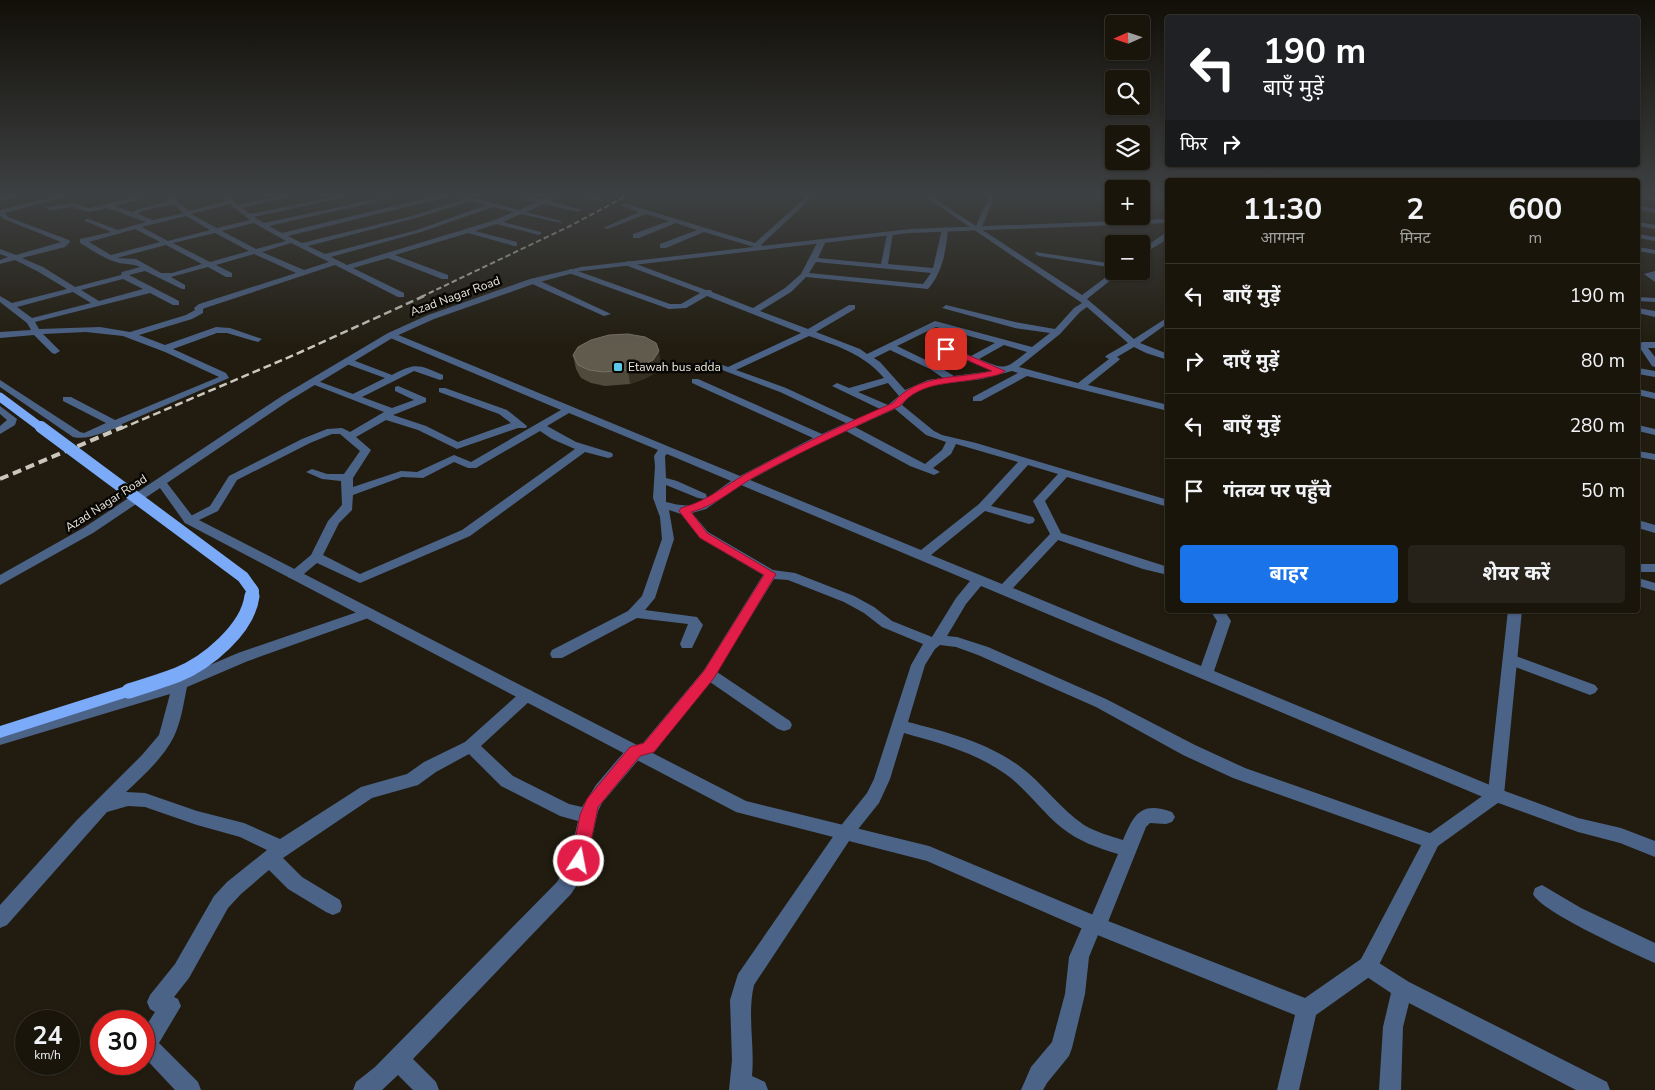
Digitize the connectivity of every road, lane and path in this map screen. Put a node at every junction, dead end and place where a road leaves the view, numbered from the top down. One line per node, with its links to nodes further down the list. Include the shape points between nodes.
1 (62, 245): 28 (street)
2 (87, 245): 26 (street)
3 (158, 245): 26 (street)
4 (169, 245): 34 (street)
5 (242, 245): 22 (street)
6 (279, 245): 22 (street)
7 (304, 245): 17 (street)
8 (368, 245): 19 (street)
9 (428, 245): 25 (street)
10 (753, 245): 18 (street)
11 (762, 245): 18 (street)
12 (782, 245): 18 (street, Azad Nagar Road)
13 (821, 245): 30 (street)
14 (889, 245): 36 (street)
15 (943, 245): 40 (street)
16 (1002, 245): 59 (street)
17 (300, 246): 27 (street)
18 (760, 247): 33 (street, Azad Nagar Road)
19 (357, 248): 27 (street); 29 (street)
20 (1640, 249): 23 (street)
21 (0, 251): 28 (street)
22 (256, 252): 34 (street); 41 (street)
23 (1655, 252)
24 (1039, 254): 35 (street)
25 (390, 256): 29 (street); 48 (street)
26 (109, 257): 38 (street, via 132,261)
27 (322, 257): 32 (street)
28 (14, 258): 31 (street); 52 (street)
29 (382, 258): 37 (street)
30 (815, 260): 36 (street); 44 (street)
31 (0, 262)
32 (334, 263): 37 (street); 41 (street)
33 (628, 263): 39 (street, Azad Nagar Road); 54 (street)
34 (210, 264): 43 (street); 46 (street)
35 (1105, 265)
36 (884, 266): 40 (street)
37 (346, 268): 55 (street)
38 (149, 269): 45 (street); 46 (street)
39 (572, 271): 50 (street, Azad Nagar Road); 54 (street, via 669,307 683,306)
40 (935, 271): 44 (street, via 927,286 922,288)
41 (303, 273): 75 (street, via 202,306 197,314)
42 (1640, 274): 47 (street)
43 (229, 275)
44 (806, 275): 65 (street)
45 (125, 276): 52 (street); 53 (street)
46 (163, 276): 51 (street)
47 (1653, 276)
48 (445, 277)
49 (1108, 280): 59 (street)
50 (533, 281): 67 (street); 76 (street, Azad Nagar Road, via 431,317)
51 (182, 288)
52 (74, 289): 61 (street); 62 (street)
53 (150, 290): 60 (street); 61 (street)
54 (708, 292): 65 (street)
55 (401, 295)
56 (0, 298): 62 (street)
57 (1640, 298): 58 (street)
58 (1655, 300)
59 (1085, 301): 72 (street); 79 (street)
60 (176, 303)
61 (99, 304): 69 (street)
62 (12, 306): 69 (street)
63 (852, 307): 71 (street)
64 (946, 308): 72 (street)
65 (755, 310): 71 (street)
66 (1640, 311): 68 (street)
67 (607, 314)
68 (1655, 314)
69 (30, 321): 73 (street)
70 (1165, 321): 79 (street)
71 (810, 332): 87 (street); 93 (street)
72 (1057, 332): 85 (street)
73 (37, 333): 74 (street); 75 (street, via 100,330); 84 (street)
74 (0, 335)
75 (131, 335): 83 (street)
76 (391, 335): 89 (street, Azad Nagar Road); 119 (street)
77 (258, 340): 83 (street, via 216,330)
78 (1004, 342): 82 (street, via 935,324); 85 (street); 88 (street)
79 (1134, 343): 86 (street); 106 (street)
80 (934, 344): 88 (street)
81 (1655, 345): 91 (street, via 1642,345)
82 (889, 346): 87 (street); 101 (street)
83 (163, 349): 121 (street, via 224,378)
84 (55, 351)
85 (1035, 351): 92 (street)
86 (1165, 356)
87 (868, 357): 100 (street)
88 (972, 359): 94 (street)
89 (347, 361): 99 (street); 103 (street, Azad Nagar Road)
90 (709, 363): 93 (street)
91 (1655, 364)
92 (1012, 368): 94 (street); 96 (street)
93 (728, 370): 123 (street, via 782,390)
94 (1001, 371): 101 (street)
95 (1640, 371): 97 (street)
96 (1026, 372): 106 (street); 115 (street)
97 (1655, 374)
98 (440, 377): 99 (street, via 414,368)
99 (392, 378): 113 (street)
100 (890, 379): 109 (street); 116 (street)
101 (951, 379): 116 (street, via 931,382)
102 (695, 381): 129 (street)
103 (312, 382): 113 (street); 142 (street, Azad Nagar Road)
104 (0, 383): 121 (street, via 77,435 93,434)
105 (837, 386): 109 (street)
106 (1081, 386): 117 (street)
107 (398, 389): 120 (street, via 422,400)
108 (442, 390): 122 (street, via 503,412)
109 (849, 391): 116 (street)
110 (1640, 392): 111 (street)
111 (1655, 396)
112 (0, 397): 179 (main road, bridge, via 243,577 253,591 251,607 237,630 213,653 179,674)
113 (353, 398): 120 (street)
114 (67, 399): 121 (street)
115 (977, 399)
116 (896, 403): 123 (street); 130 (street, via 930,433)
117 (1165, 407)
118 (0, 409): 126 (street, via 12,419 11,424)
119 (569, 409): 124 (street); 132 (street)
120 (389, 414): 122 (street, via 457,446); 128 (street)
121 (117, 424)
122 (518, 424): 124 (street)
123 (850, 425): 129 (street); 130 (street, via 914,464 932,469 947,452)
124 (536, 428): 131 (street); 143 (street, via 472,466 454,458 419,476 401,474)
125 (1640, 428): 127 (street)
126 (0, 431)
127 (1655, 432)
128 (350, 436): 139 (street, via 366,450); 149 (street, via 342,431 331,431 234,478 214,508)
129 (821, 438): 140 (street)
130 (952, 440): 136 (street)
131 (582, 449): 134 (street); 155 (street, via 466,533 360,579)
132 (665, 449): 140 (street); 141 (street, via 659,456)
133 (1640, 454): 135 (street)
134 (608, 455)
135 (1655, 457)
136 (1026, 461): 138 (street); 147 (street)
137 (312, 472): 139 (street, via 326,477)
138 (1065, 473): 145 (street); 153 (street, via 1039,501)
139 (347, 478): 143 (street)
140 (741, 480): 148 (street, via 702,506); 154 (street)
141 (660, 481): 144 (street); 146 (street)
142 (160, 482): 149 (street); 160 (street, Azad Nagar Road, via 88,530)
143 (348, 493): 155 (street, via 346,510 330,526)
144 (702, 496)
145 (1165, 503)
146 (660, 504): 148 (street); 165 (street, via 666,517 668,538 648,598)
147 (983, 507): 150 (street); 154 (street)
148 (685, 511): 157 (street, via 704,535)
149 (189, 520): 158 (street)
150 (1029, 520)
151 (1640, 525): 152 (street)
152 (1655, 529)
153 (1056, 535): 156 (street); 163 (street)
154 (922, 556): 159 (street)
155 (316, 557): 158 (street)
156 (1165, 570)
157 (770, 574): 168 (street, via 790,576 849,599 887,624); 172 (street)
158 (294, 575): 164 (street)
159 (979, 579): 163 (street); 168 (street)
160 (0, 581)
161 (1640, 583): 162 (street)
162 (1655, 587)
163 (1004, 590): 173 (street)
164 (369, 613): 174 (street, via 243,657); 176 (street)
165 (635, 613): 169 (street, via 692,620 696,625); 170 (street)
166 (1220, 613): 173 (street, via 1224,621)
167 (1512, 613): 171 (street)
168 (935, 642): 178 (street, via 918,665); 188 (street, via 957,642 983,651 1092,699 1239,773)
169 (687, 644)
170 (557, 654)
171 (1510, 660): 175 (street); 183 (street)
172 (709, 674): 177 (street); 182 (street, via 648,748)
173 (1206, 674): 183 (street)
174 (180, 685): 180 (street); 184 (street, via 165,739)
175 (1590, 689)
176 (527, 695): 181 (street); 182 (street)
177 (784, 725)
178 (899, 726): 187 (street, via 878,790); 189 (street, via 967,746 1008,766 1077,830)
179 (0, 732)
180 (0, 739)
181 (471, 746): 185 (street, via 507,781 566,811); 191 (street, via 430,766 404,784 359,797)
182 (635, 751): 185 (street, via 592,803); 187 (street, via 742,807)
183 (1496, 795): 188 (street); 190 (street)
184 (102, 807): 191 (street, via 128,799 145,800 244,831); 194 (street)
185 (587, 815): 200 (street, via 579,861 572,878)
186 (1166, 817): 189 (street, via 1153,815 1142,819)
187 (845, 833): 195 (street, via 929,854); 201 (street, via 745,981 740,1000)
188 (1432, 841): 197 (street)
189 (1128, 849): 195 (street)
190 (1655, 849)
191 (276, 854): 193 (street, via 296,883); 202 (street, via 221,902 164,1004 146,1044)
192 (1542, 894): 196 (street, via 1574,914)
193 (333, 906)
194 (0, 919)
195 (1098, 920): 199 (street); 205 (street, via 1079,957 1076,994 1061,1048 1039,1075)
196 (1655, 953)
197 (1368, 966): 198 (street); 199 (street)
198 (1402, 989): 207 (street, via 1393,1028); 208 (street)
199 (1307, 1009): 206 (street)
200 (398, 1059): 203 (street); 204 (street)
201 (746, 1087)
202 (190, 1090)
203 (364, 1090)
204 (428, 1090)
205 (1032, 1090)
206 (1288, 1090)
207 (1390, 1090)
208 (1599, 1090)

